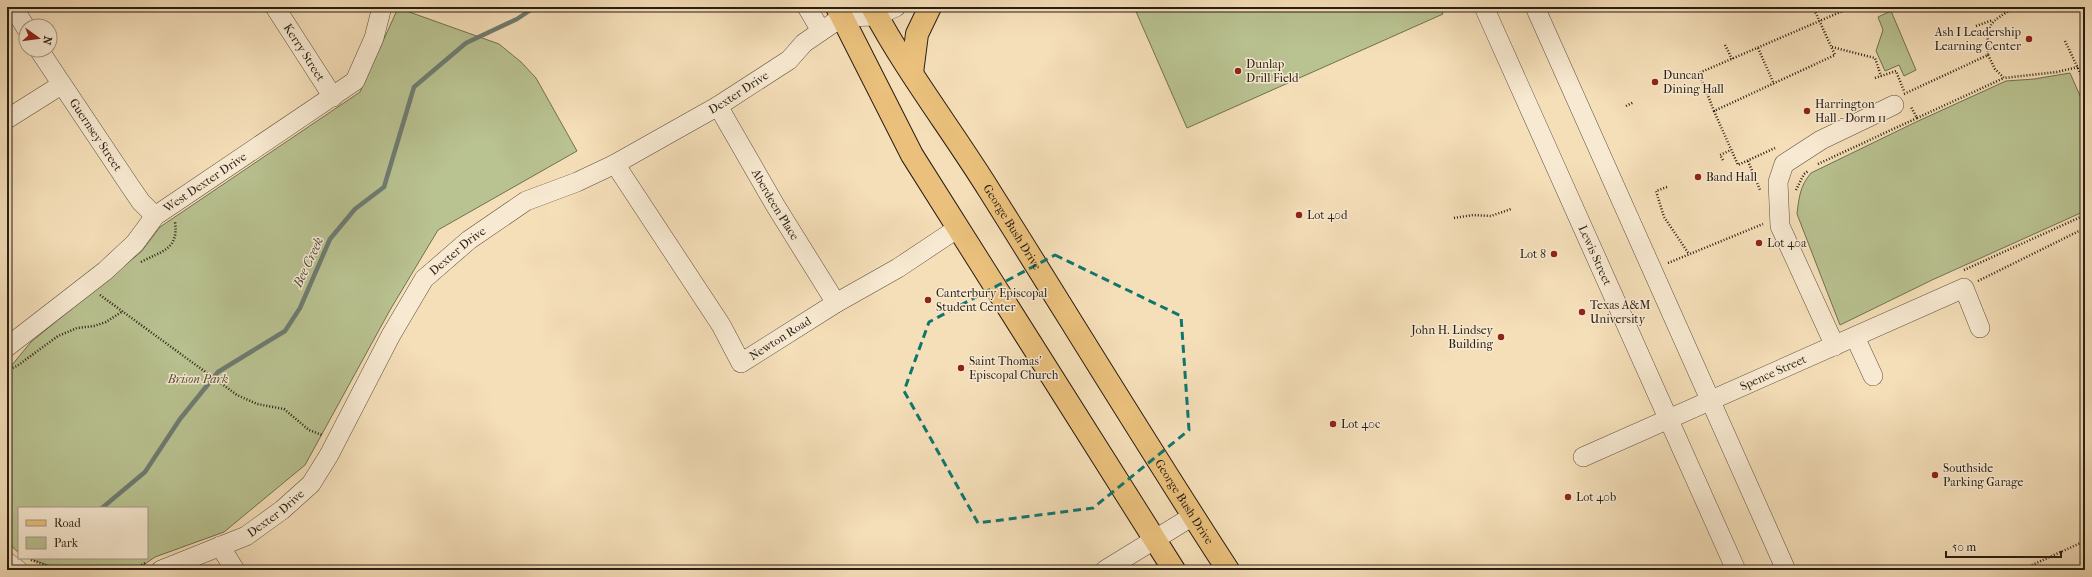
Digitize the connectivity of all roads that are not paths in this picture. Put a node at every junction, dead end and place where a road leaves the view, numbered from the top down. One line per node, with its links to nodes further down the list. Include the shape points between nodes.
1 (13, 7): 11 (street)
2 (275, 7): 16 (street, Kerry Street)
3 (382, 7): 16 (street, West Dexter Drive, via 374,38 355,81)
4 (807, 7): 12 (street)
5 (896, 7): 10 (street)
6 (930, 7): 14 (main road, via 917,34)
7 (1484, 7): 30 (street, Lewis Street)
8 (1535, 7): 29 (street)
9 (842, 10): 10 (street); 12 (street, Dexter Drive); 22 (main road, via 912,155)
10 (874, 11): 14 (main road, George Bush Drive)
11 (20, 18)
12 (821, 31): 18 (street, Dexter Drive, via 804,43 789,60)
13 (45, 58): 15 (street, Guernsey Street)
14 (912, 73): 32 (main road, George Bush Drive, via 988,188)
15 (61, 85): 19 (street); 21 (street, Guernsey Street, via 141,202)
16 (333, 97): 21 (street, West Dexter Drive)
17 (1899, 99): 26 (street, via 1821,140 1784,164 1778,182 1780,226)
18 (718, 106): 20 (street, Dexter Drive); 23 (street, Aberdeen Place)
19 (7, 119)
20 (615, 164): 23 (street, Newton Road, via 721,325 742,363); 34 (street, Dexter Drive, via 578,182 526,201 469,240 424,280 391,335 329,455 311,484 282,510 246,536)
21 (159, 213): 27 (street, West Dexter Drive, via 135,243 104,271)
22 (958, 228): 23 (street, Newton Road, via 898,268); 33 (main road)
23 (836, 303)
24 (1980, 328): 25 (street, Spence Street, via 1963,280)
25 (1855, 337): 26 (street, Spence Street); 28 (street)
26 (1835, 346): 29 (street, Spence Street)
27 (7, 348)
28 (1873, 376)
29 (1710, 401): 30 (street, Spence Street); 43 (street)
30 (1668, 420): 31 (street, Spence Street); 42 (street, Lewis Street)
31 (1583, 457)
32 (1192, 516): 33 (street); 41 (main road, George Bush Drive)
33 (1154, 539): 39 (street); 40 (main road)
34 (220, 546): 37 (street, Dexter Drive); 38 (street)
35 (7, 562): 36 (street)
36 (18, 570)
37 (161, 570)
38 (234, 570)
39 (1105, 570)
40 (1174, 570)
41 (1228, 570)
42 (1736, 570)
43 (1786, 570)

